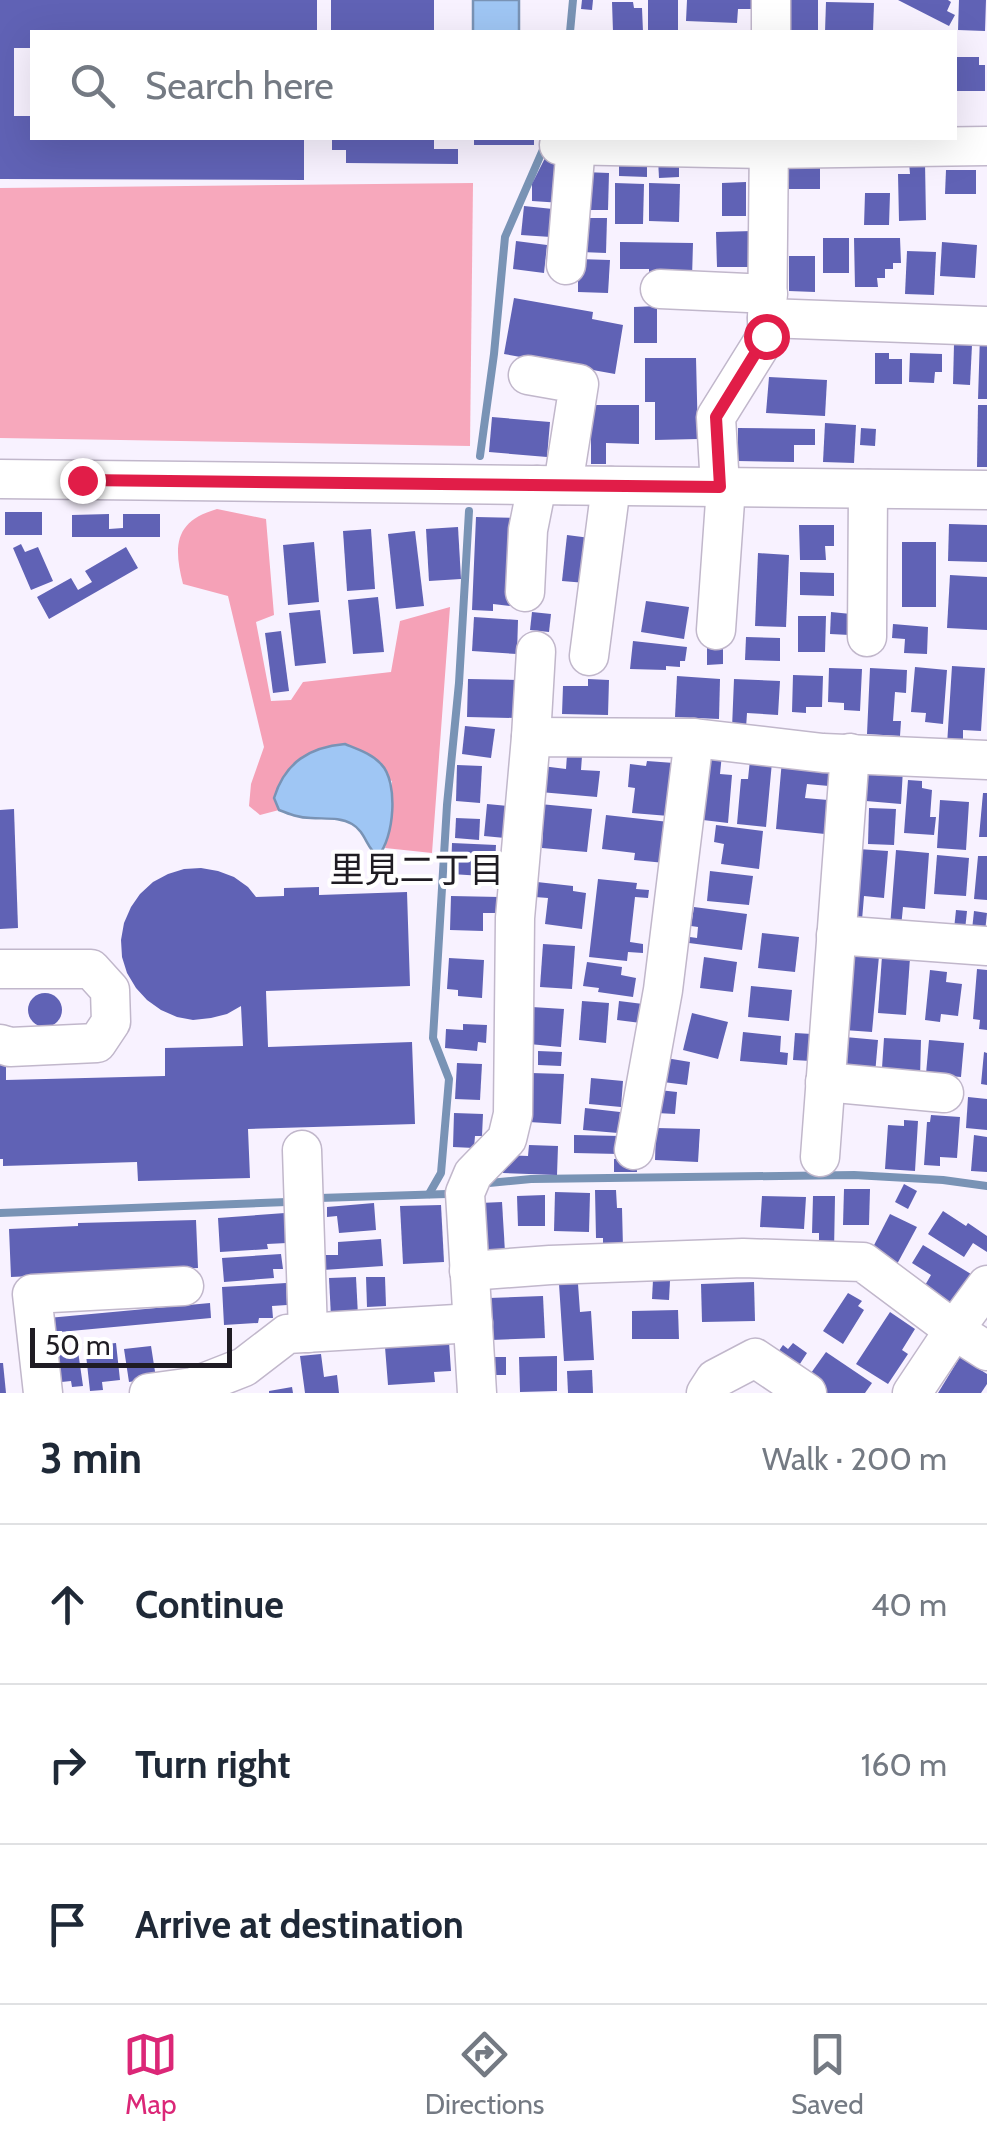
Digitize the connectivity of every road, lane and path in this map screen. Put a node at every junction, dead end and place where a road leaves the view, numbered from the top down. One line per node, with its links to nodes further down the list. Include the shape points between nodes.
1 (771, 0): 2 (street)
2 (771, 30)
3 (769, 143): 4 (street); 5 (street, via 568,145); 7 (street)
4 (987, 146)
5 (566, 265)
6 (660, 289): 7 (street)
7 (767, 306): 8 (street); 13 (street, via 766,336 716,417)
8 (987, 326)
9 (528, 374): 11 (street, via 578,384)
10 (0, 479): 11 (street)
11 (550, 485): 12 (street); 16 (street, via 528,530)
12 (611, 486): 13 (street); 20 (street)
13 (723, 487): 14 (street); 17 (street)
14 (868, 489): 15 (street); 18 (street)
15 (987, 490)
16 (525, 592)
17 (716, 630)
18 (867, 637)
19 (536, 650): 21 (street)
20 (589, 656)
21 (531, 737): 22 (street); 34 (street, via 515,918 513,1114 508,1139 473,1174 465,1193)
22 (694, 738): 23 (street); 32 (street, via 664,990)
23 (850, 753): 24 (street); 25 (street)
24 (987, 760)
25 (836, 935): 26 (street); 29 (street)
26 (987, 946)
27 (0, 970): 28 (street, via 92,969 110,990 111,1022 98,1044)
28 (0, 1044)
29 (825, 1082): 30 (street); 33 (street)
30 (944, 1093)
31 (302, 1150): 39 (street)
32 (634, 1150)
33 (820, 1157)
34 (469, 1271): 37 (street); 38 (street, via 744,1258 863,1262)
35 (987, 1285): 38 (street)
36 (184, 1286): 41 (street, via 32,1294)
37 (473, 1323): 39 (street); 43 (street)
38 (954, 1330): 40 (street); 46 (street)
39 (308, 1333): 42 (street, via 287,1334 244,1367 193,1387)
40 (987, 1351)
41 (43, 1393)
42 (148, 1393)
43 (476, 1393)
44 (706, 1393): 45 (street, via 716,1379 755,1358)
45 (807, 1393)
46 (912, 1393)

